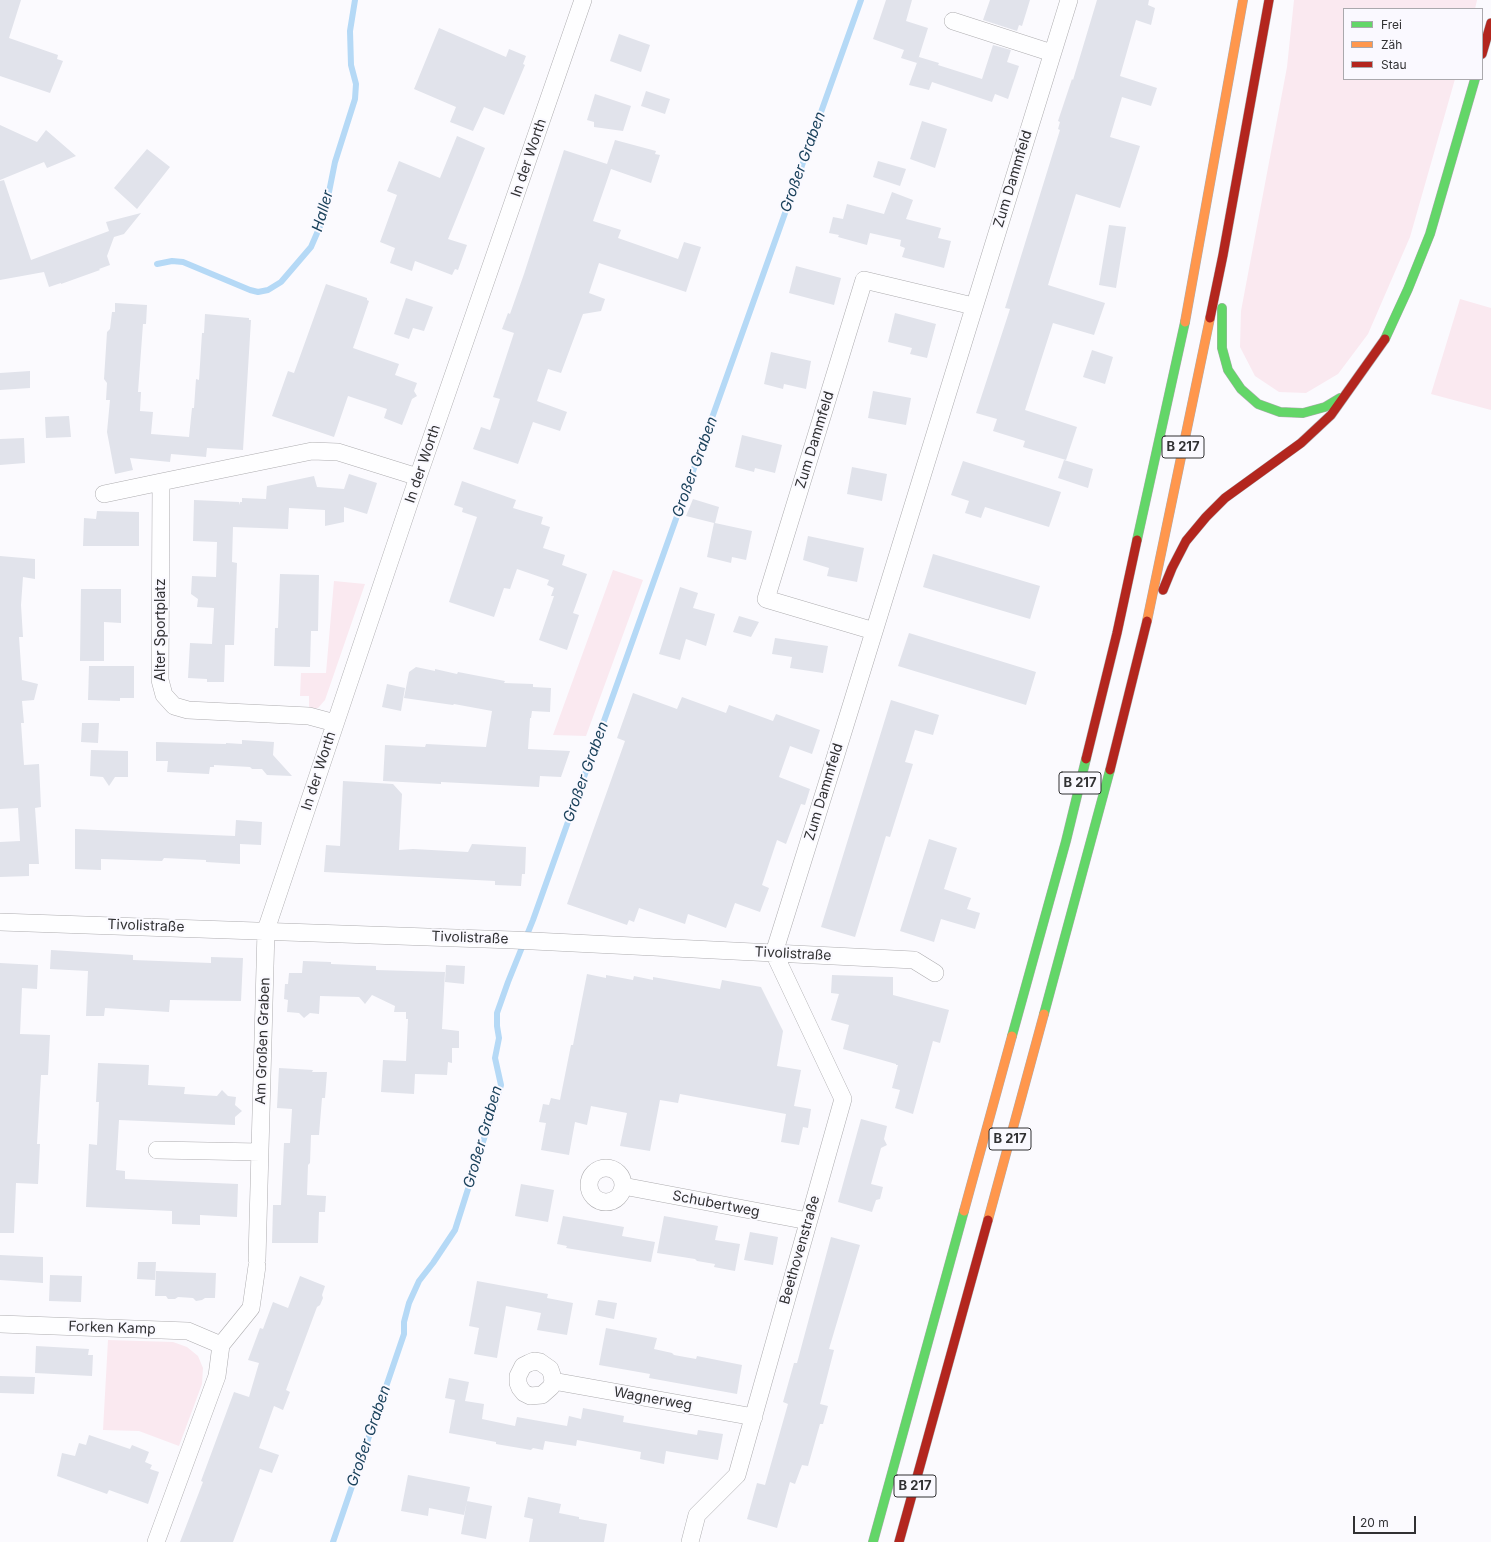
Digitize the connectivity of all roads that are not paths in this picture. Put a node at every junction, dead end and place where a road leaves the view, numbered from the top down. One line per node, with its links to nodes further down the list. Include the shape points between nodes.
1 (583, 0): 13 (street, In der Worth)
2 (1069, 0): 8 (street, Zum Dammfeld)
3 (1243, 0): 33 (highway, B 217, via 1191,293 1117,633 1066,841)
4 (1269, 0): 10 (highway, B 217)
5 (953, 21): 8 (street)
6 (1491, 23): 7 (highway)
7 (1483, 51)
8 (1052, 53): 11 (street, Zum Dammfeld)
9 (1475, 80): 12 (highway, via 1430,234 1384,340)
10 (1223, 254): 12 (highway, via 1222,348 1228,370 1241,390 1258,404 1280,412 1303,413 1325,407 1345,395); 17 (highway, B 217)
11 (973, 306): 16 (street, Zum Dammfeld); 16 (street, Zum Dammfeld, via 864,280 766,599)
12 (1359, 377): 17 (highway, via 1331,415 1301,443 1225,498 1186,541 1172,568)
13 (418, 476): 14 (street, via 338,452 312,451); 18 (street, In der Worth)
14 (161, 482): 15 (street); 18 (street, Alter Sportplatz, via 160,680 164,695 174,706 188,710 308,716)
15 (104, 494)
16 (874, 631): 21 (street, Zum Dammfeld)
17 (1143, 640): 34 (highway, B 217, via 1090,848)
18 (336, 723): 20 (street, In der Worth)
19 (0, 922): 20 (street, Tivolistraße)
20 (266, 930): 21 (street, Tivolistraße); 24 (street, Am Großen Graben)
21 (774, 953): 22 (street, Tivolistraße, via 914,960); 26 (street, Beethovenstraße, via 843,1099)
22 (936, 973)
23 (157, 1150): 24 (street)
24 (260, 1152): 28 (street, Am Großen Graben, via 257,1263 251,1308)
25 (623, 1186): 26 (street, Schubertweg)
26 (808, 1221): 30 (street, Beethovenstraße)
27 (0, 1324): 28 (street, Forken Kamp, via 188,1331)
28 (221, 1345): 31 (street, via 216,1376)
29 (553, 1381): 30 (street, Wagnerweg)
30 (754, 1417): 32 (street, Beethovenstraße, via 738,1475 697,1515)
31 (156, 1542)
32 (690, 1542)
33 (873, 1542)
34 (899, 1542)

